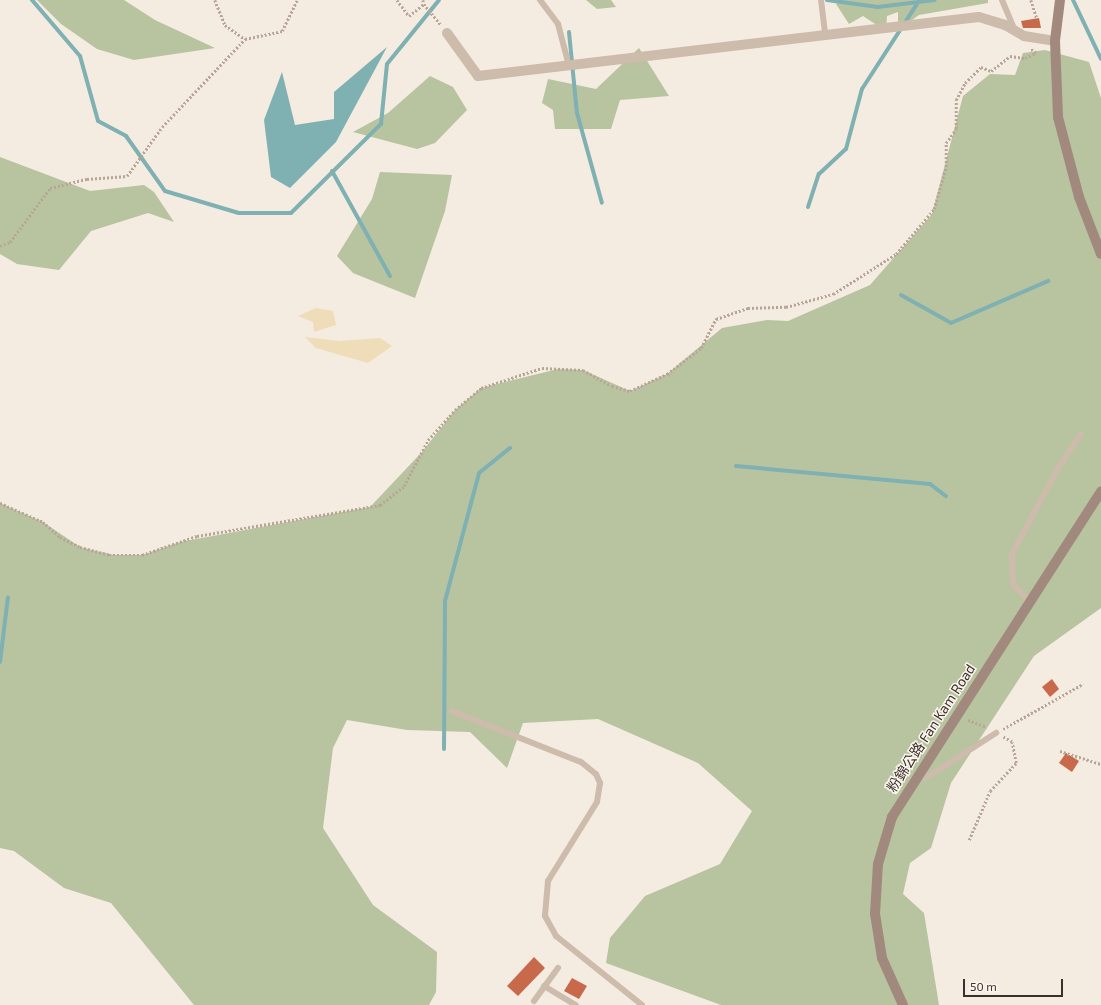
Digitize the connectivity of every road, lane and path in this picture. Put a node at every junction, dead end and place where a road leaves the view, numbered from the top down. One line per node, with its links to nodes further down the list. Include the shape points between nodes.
1 (215, 0): 15 (path, via 225,25)
2 (297, 0): 15 (path, via 282,31)
3 (397, 0): 10 (path, via 409,16)
4 (423, 0): 10 (path)
5 (540, 0): 17 (lane, via 558,24)
6 (821, 0): 13 (lane)
7 (1002, 0): 14 (lane)
8 (1031, 0): 11 (path)
9 (1060, 0): 16 (main road)
10 (424, 4): 12 (path)
11 (1037, 18)
12 (447, 32): 17 (street, via 478,76)
13 (825, 33): 14 (street, via 979,17 1005,25); 17 (street)
14 (1017, 33): 16 (street); 22 (path, via 1036,53 1025,58 1010,56 991,71 981,67 965,83 956,100 956,130 946,143 946,167 934,209 896,254 833,294 786,307 748,308 716,319 701,348 667,374 630,391 612,386 583,370 542,368 481,388 455,410 428,440 404,486 380,504 197,536 142,555 109,555 80,547 60,537 43,522)
15 (246, 39): 18 (path, via 162,127 127,176 87,179 50,188 10,242)
16 (1055, 41): 19 (main road, via 1055,94 1063,144)
17 (569, 66)
18 (0, 246)
19 (1101, 254)
20 (1081, 434): 23 (lane, via 1058,468 1012,554 1013,584)
21 (1101, 491): 23 (main road, 粉錦公路 Fan Kam Road)
22 (0, 503)
23 (1030, 601): 31 (main road, 粉錦公路 Fan Kam Road)
24 (1083, 684): 28 (path)
25 (452, 711): 37 (lane, via 581,762 596,774 600,788 597,802 548,881 543,904 545,916 556,936)
26 (967, 719): 27 (path)
27 (987, 728)
28 (996, 733): 31 (lane, via 930,776); 32 (path, via 1012,742 1016,763 990,791)
29 (1060, 751): 30 (path)
30 (1101, 764)
31 (914, 779): 38 (main road, 粉錦公路 Fan Kam Road, via 896,808 884,838 875,890 882,958)
32 (969, 840)
33 (558, 968): 34 (lane)
34 (544, 986): 35 (lane); 36 (lane)
35 (534, 1002)
36 (576, 1005)
37 (642, 1005)
38 (903, 1005)

